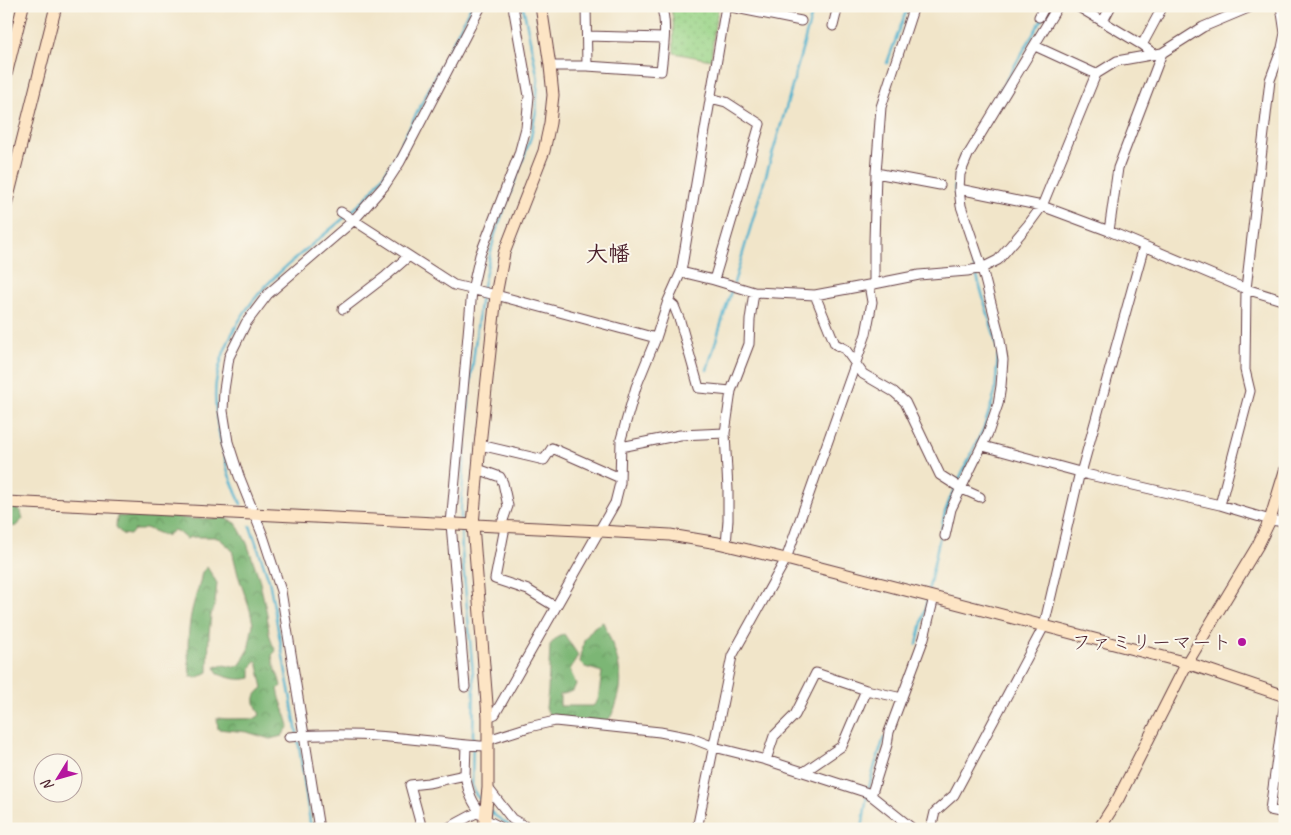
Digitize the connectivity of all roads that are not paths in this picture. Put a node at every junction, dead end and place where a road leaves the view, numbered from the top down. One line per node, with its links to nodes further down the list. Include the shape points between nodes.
1 (23, 6): 30 (street)
2 (56, 6): 35 (street)
3 (481, 6): 38 (street, via 400,162 385,185)
4 (513, 6): 47 (street, via 529,96 526,128 480,255)
5 (541, 6): 27 (street)
6 (586, 6): 22 (street)
7 (661, 6): 23 (street)
8 (726, 6): 19 (street); 31 (street)
9 (838, 6): 21 (street)
10 (914, 6): 32 (street, via 881,106)
11 (1044, 6): 18 (street)
12 (1058, 6): 25 (street)
13 (1077, 6): 20 (street)
14 (1111, 6): 20 (street)
15 (1163, 6): 24 (street)
16 (1282, 6): 46 (street, via 1285,33 1270,80)
17 (1249, 7): 26 (street, via 1203,27)
18 (1038, 17)
19 (801, 21)
20 (1103, 21): 24 (street)
21 (833, 26)
22 (587, 36): 23 (street); 28 (street)
23 (664, 38): 28 (street, via 661,71)
24 (1142, 45): 26 (street)
25 (1035, 46): 29 (street); 34 (street, via 968,155 960,174)
26 (1158, 54): 29 (street, via 1117,61); 39 (street, via 1118,168)
27 (550, 66): 28 (street); 49 (street, via 553,95 544,151 504,253)
28 (587, 66)
29 (1096, 74): 36 (street)
30 (6, 75)
31 (710, 98): 43 (street); 44 (street, via 726,102 760,124)
32 (876, 173): 33 (street); 45 (street)
33 (940, 185)
34 (959, 189): 36 (street); 42 (street)
35 (6, 205)
36 (1042, 206): 39 (street); 42 (street, via 998,260)
37 (341, 212): 38 (street)
38 (352, 219): 41 (street); 69 (street, via 268,294 246,324 229,357 223,411 228,442)
39 (1109, 232): 40 (street)
40 (1144, 246): 46 (street); 63 (street)
41 (410, 256): 47 (street, via 454,285); 53 (street)
42 (980, 268): 45 (street, via 919,275); 59 (street, via 1003,360 998,404)
43 (681, 272): 44 (street); 52 (street)
44 (714, 280): 48 (street)
45 (872, 285): 50 (street); 55 (street, via 866,334)
46 (1246, 289): 51 (street); 68 (street, via 1245,370 1250,390)
47 (474, 290): 49 (street); 72 (street)
48 (754, 292): 50 (street); 56 (street, via 749,344)
49 (492, 294): 54 (street); 58 (street)
50 (815, 295): 55 (street, via 835,344 845,349)
51 (1285, 301)
52 (668, 302): 54 (street); 56 (street, via 674,306 680,321 699,388)
53 (342, 309)
54 (656, 338): 60 (street, via 636,387)
55 (856, 364): 65 (street, via 863,374 905,402 940,475); 78 (street)
56 (731, 391): 57 (street)
57 (724, 433): 60 (street, via 680,435); 77 (street, via 728,490)
58 (480, 445): 61 (street); 64 (street, via 544,460 552,448)
59 (983, 446): 63 (street); 65 (street)
60 (621, 447): 64 (street)
61 (478, 470): 73 (street); 74 (street, via 500,477 503,483 508,506)
62 (1285, 471): 70 (street)
63 (1081, 473): 68 (street); 81 (street)
64 (620, 478): 75 (street, via 615,504)
65 (961, 488): 66 (street); 76 (street, via 951,509)
66 (980, 497)
67 (6, 502): 69 (street)
68 (1220, 506): 70 (street)
69 (254, 514): 72 (street); 89 (street, via 281,591)
70 (1270, 520): 71 (street); 82 (street)
71 (1285, 522)
72 (451, 524): 73 (street); 83 (street)
73 (473, 525): 74 (street); 88 (street)
74 (503, 527): 75 (street); 80 (street, via 495,579 528,590)
75 (600, 531): 77 (street, via 670,535); 80 (street)
76 (945, 536)
77 (726, 545): 78 (street)
78 (786, 558): 79 (street); 93 (street, via 732,656)
79 (930, 596): 81 (street); 86 (street, via 924,638)
80 (556, 606): 88 (street, via 495,714)
81 (1044, 626): 82 (street); 108 (street, via 954,795 935,812)
82 (1187, 662): 85 (street); 109 (street)
83 (465, 687)
84 (866, 690): 86 (street); 94 (street, via 816,673 795,715 774,736); 95 (street, via 842,746)
85 (1285, 696)
86 (899, 697): 98 (street, via 887,745)
87 (1285, 700): 99 (street, via 1270,810)
88 (488, 717): 91 (street)
89 (304, 736): 90 (street); 92 (street, via 350,735); 101 (street)
90 (290, 737)
91 (485, 744): 92 (street); 93 (street, via 555,721 660,732 691,738); 97 (street)
92 (468, 745): 96 (street)
93 (714, 747): 94 (street); 106 (street)
94 (766, 760): 95 (street)
95 (804, 772): 98 (street)
96 (465, 775): 100 (street, via 469,795); 102 (street, via 410,785)
97 (488, 788): 100 (street); 105 (street, via 512,819)
98 (867, 794): 107 (street)
99 (1285, 813)
100 (484, 820): 103 (street, via 476,813); 104 (street)
101 (318, 829)
102 (422, 829)
103 (446, 829)
104 (504, 829)
105 (530, 829)
106 (697, 829)
107 (913, 829)
108 (931, 829)
109 (1100, 829)

